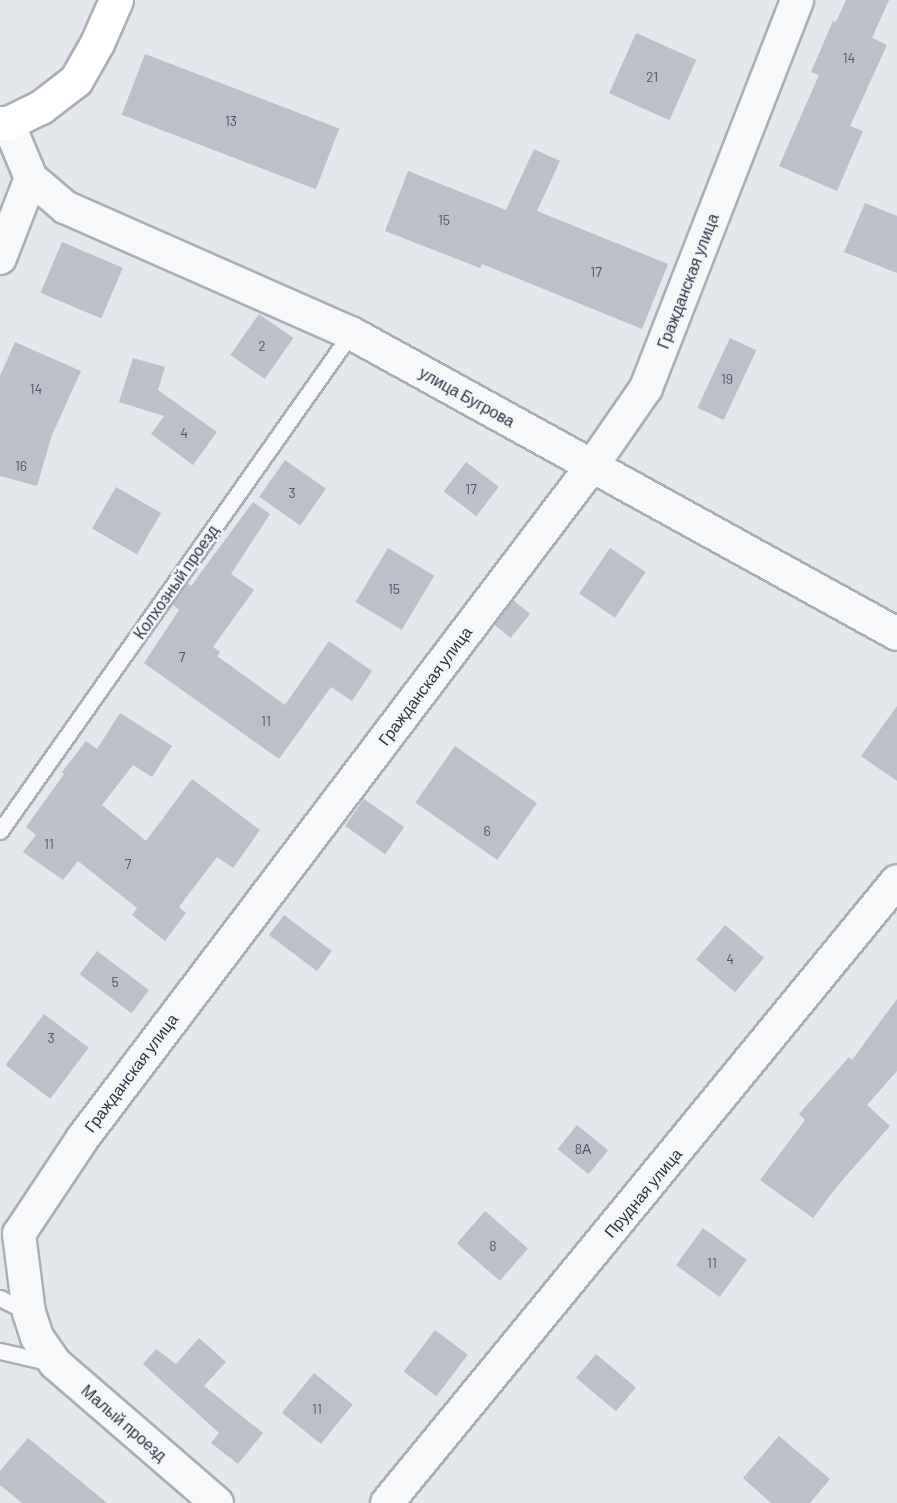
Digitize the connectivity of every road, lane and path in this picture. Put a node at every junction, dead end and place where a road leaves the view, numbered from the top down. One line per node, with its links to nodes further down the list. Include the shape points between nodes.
1 (116, 0): 3 (street, via 76,80 41,107)
2 (797, 0): 7 (street, Гражданская улица, via 646,388)
3 (4, 123): 4 (street)
4 (31, 178): 5 (street); 6 (street, улица Бугрова, via 65,207)
5 (0, 258)
6 (351, 333): 7 (street, улица Бугрова); 9 (lane, Колхозный проезд)
7 (592, 466): 8 (street, улица Бугрова); 12 (street, Гражданская улица, via 75,1148 19,1234)
8 (897, 634)
9 (0, 831)
10 (897, 881): 16 (street, Прудная улица)
11 (0, 1298): 12 (lane)
12 (33, 1325): 14 (street, Малый проезд)
13 (0, 1351): 14 (lane)
14 (55, 1363): 15 (street, Малый проезд)
15 (218, 1503)
16 (387, 1503)

